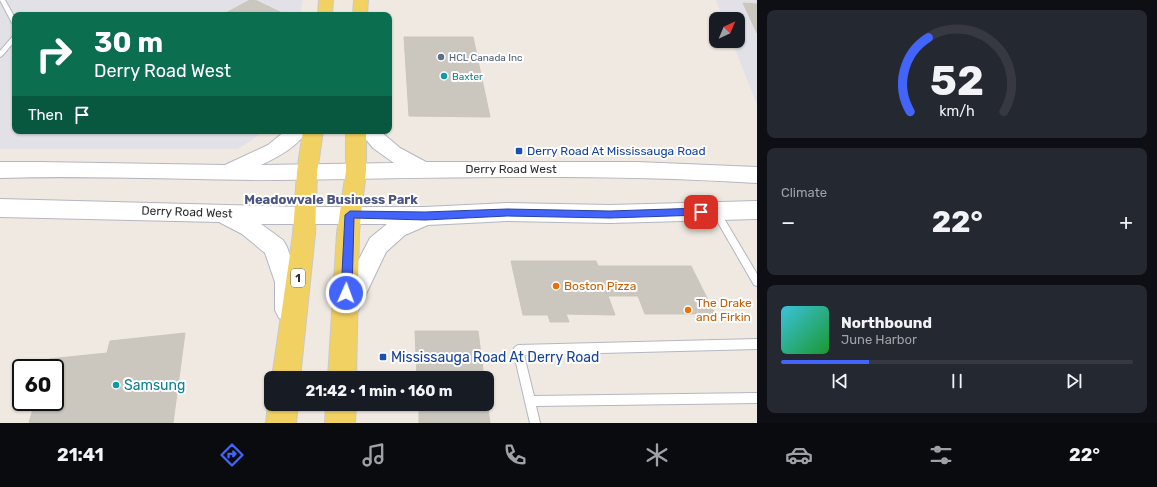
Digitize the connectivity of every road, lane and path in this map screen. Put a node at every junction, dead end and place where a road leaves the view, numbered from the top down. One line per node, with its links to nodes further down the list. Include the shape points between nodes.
1 (2, 0): 6 (lane)
2 (326, 0): 4 (main road)
3 (361, 0): 5 (main road)
4 (325, 12)
5 (360, 12)
6 (12, 18)
7 (12, 41): 8 (lane)
8 (0, 56)
9 (294, 134): 16 (main road, via 275,150)
10 (313, 134): 17 (main road, 1)
11 (356, 134): 15 (main road)
12 (371, 134): 14 (main road, via 395,155)
13 (0, 170): 16 (main road, Derry Road West, via 39,168)
14 (424, 170): 15 (main road, Derry Road West); 18 (main road, Derry Road West, via 696,170)
15 (356, 171): 17 (main road, Derry Road West); 23 (main road)
16 (226, 172): 17 (main road, Derry Road West)
17 (307, 172): 24 (main road, 1)
18 (757, 175)
19 (0, 208): 22 (main road, Derry Road West)
20 (757, 210): 21 (main road, Derry Road West)
21 (716, 211): 25 (main road, Derry Road West, via 610,214 507,212); 26 (lane)
22 (219, 213): 24 (main road, Derry Road West); 28 (main road, via 250,228 276,247 287,282)
23 (350, 215): 24 (main road, Derry Road West); 25 (main road, Derry Road West); 27 (main road)
24 (305, 216): 28 (main road, 1)
25 (425, 216): 27 (main road, via 397,229 378,245)
26 (757, 282)
27 (346, 309): 31 (main road)
28 (290, 340): 30 (main road, 1)
29 (757, 344): 33 (lane, via 518,350)
30 (287, 371)
31 (342, 371)
32 (757, 398): 33 (lane)
33 (530, 401): 38 (lane)
34 (282, 411): 36 (main road)
35 (341, 411): 37 (main road)
36 (281, 423)
37 (340, 423)
38 (535, 423)

